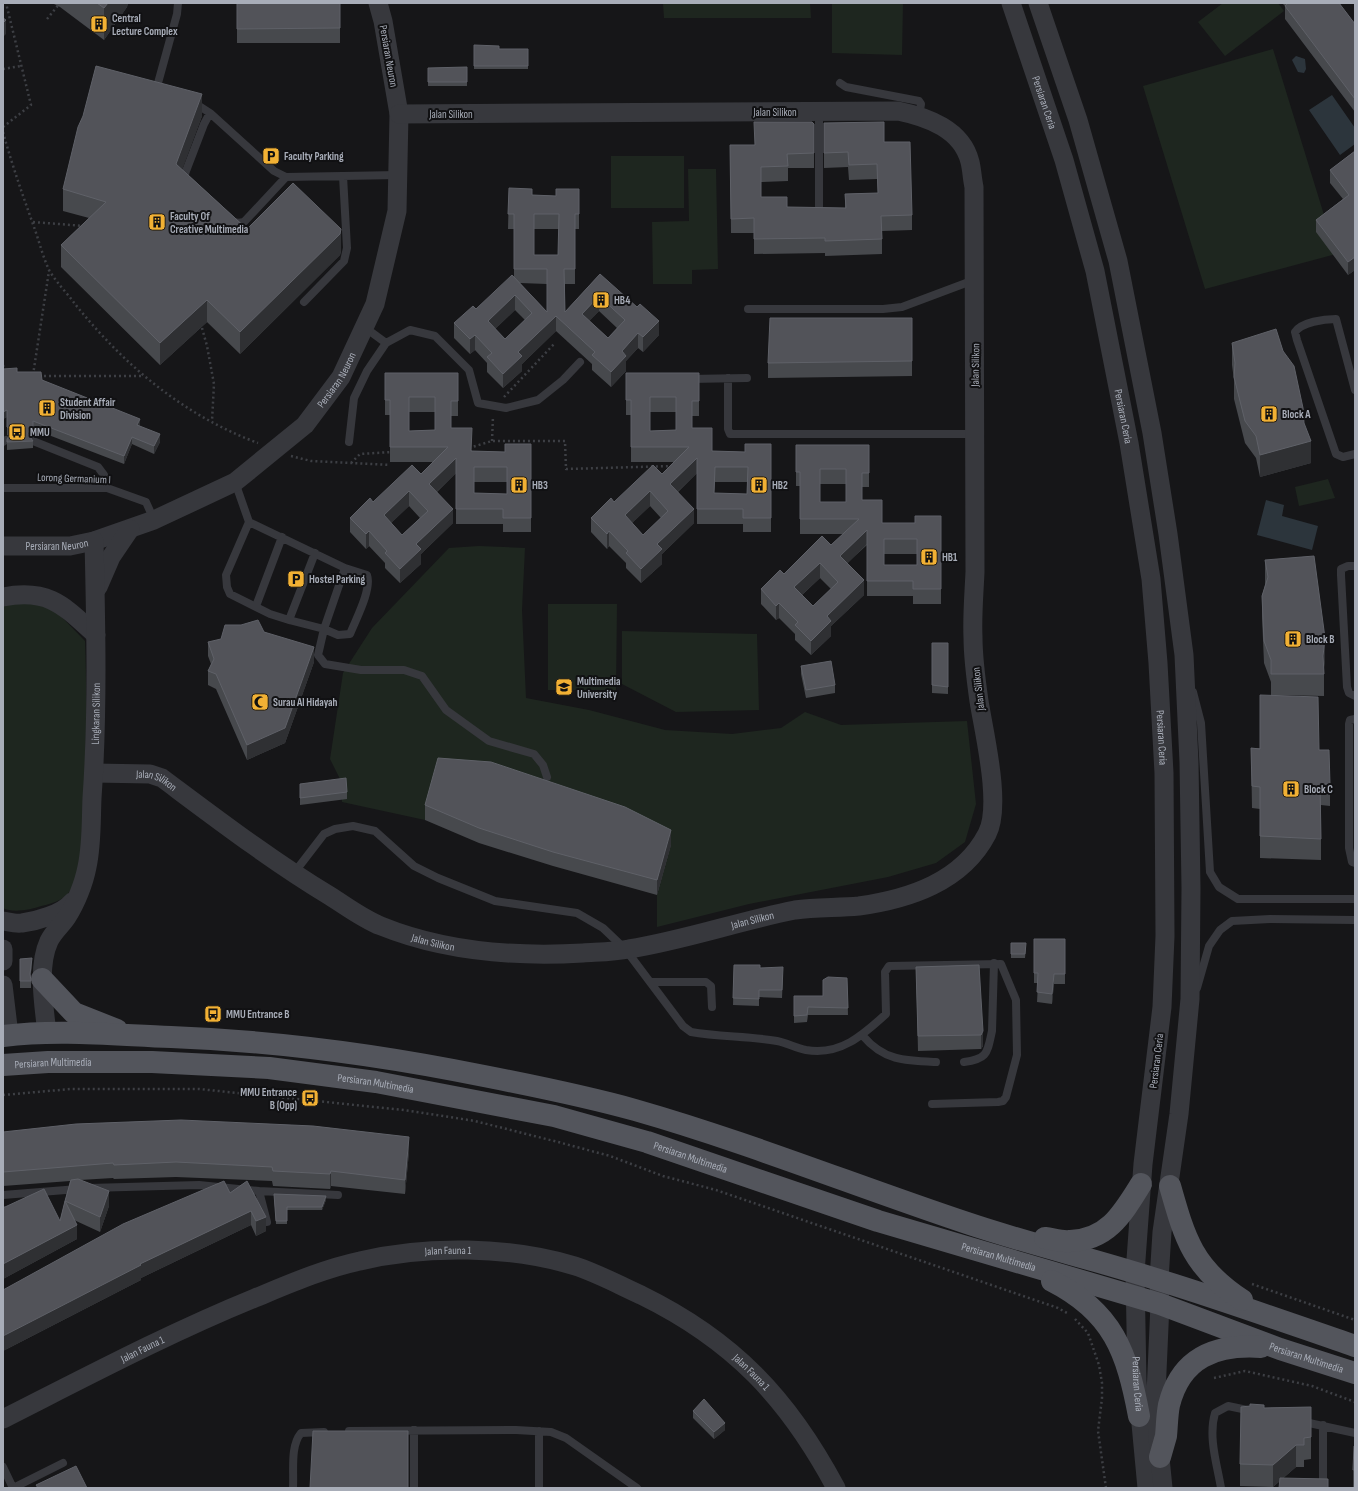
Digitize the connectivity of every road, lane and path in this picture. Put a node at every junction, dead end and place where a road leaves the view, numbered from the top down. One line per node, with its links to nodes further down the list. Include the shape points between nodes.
1 (6, 3): 8 (path)
2 (60, 3): 7 (path)
3 (178, 3): 11 (lane, via 158,83 158,91 162,96)
4 (378, 3): 15 (street, Persiaran Neuron)
5 (1011, 3): 105 (street, Persiaran Ceria, via 1064,160 1095,271 1129,443 1151,578 1164,773 1165,943 1162,1008)
6 (1038, 3): 76 (street, Persiaran Ceria, via 1078,120 1118,261 1152,433)
7 (47, 19)
8 (21, 66): 9 (path); 17 (path, via 31,105)
9 (3, 69)
10 (840, 83): 16 (lane, via 846,87 919,101)
11 (168, 97)
12 (187, 99): 14 (lane)
13 (819, 112): 15 (street, Jalan Silikon); 16 (street, Jalan Silikon, via 898,111); 23 (lane)
14 (210, 113): 21 (lane, via 274,171); 22 (lane, via 184,178)
15 (399, 114): 19 (street, Persiaran Neuron)
16 (919, 116): 28 (street, Jalan Silikon, via 941,125 961,142 970,161 974,187)
17 (3, 127)
18 (3, 132): 25 (path)
19 (399, 174): 20 (lane); 31 (street, Persiaran Neuron, via 396,211 387,256 375,304)
20 (344, 176): 21 (lane); 29 (lane, via 347,248 344,260)
21 (286, 177): 24 (lane, via 244,222 232,222)
22 (192, 190)
23 (819, 211)
24 (226, 217)
25 (32, 222): 26 (path); 27 (path)
26 (92, 226)
27 (50, 270): 39 (path); 40 (path, via 90,322)
28 (974, 280): 30 (lane, via 902,307); 47 (street, Jalan Silikon)
29 (304, 302)
30 (748, 309)
31 (366, 325): 33 (lane); 52 (street, Persiaran Neuron, via 341,377 305,425)
32 (202, 328): 46 (path, via 214,384)
33 (386, 343): 45 (lane, via 410,330 435,336 469,370 478,403); 50 (lane, via 367,371 354,398)
34 (554, 344): 45 (path)
35 (580, 362): 45 (lane, via 538,400 506,408)
36 (3, 365): 37 (path)
37 (6, 374)
38 (26, 376): 39 (path)
39 (32, 376): 40 (path)
40 (143, 376): 46 (path, via 190,411)
41 (728, 378): 42 (lane); 43 (lane); 47 (lane, via 730,434)
42 (747, 378)
43 (680, 379)
44 (1355, 390): 54 (lane, via 1336,319 1299,327 1295,332 1297,340 1336,454 1343,457)
45 (496, 406): 49 (path, via 493,409)
46 (212, 421): 52 (path, via 244,438)
47 (974, 434): 88 (street, Jalan Silikon, via 975,572 972,636 978,699 991,782 992,814 989,832 976,851 956,872 920,892 859,906 799,910)
48 (33, 441): 60 (lane, via 98,467 104,475)
49 (492, 441): 51 (path); 57 (path, via 565,441 566,468)
50 (349, 442)
51 (467, 448)
52 (274, 449): 55 (path, via 311,461); 58 (street, Persiaran Neuron)
53 (399, 452): 55 (path, via 360,454)
54 (1355, 454)
55 (351, 463): 56 (path)
56 (390, 465)
57 (678, 466)
58 (236, 482): 61 (street, Persiaran Neuron); 62 (lane)
59 (3, 488): 60 (lane, Lorong Germanium I)
60 (107, 488): 61 (lane, Lorong Germanium I, via 146,502)
61 (154, 520): 63 (street, Persiaran Neuron)
62 (250, 522): 64 (lane); 72 (lane, via 226,574 230,594)
63 (130, 529): 65 (street, Persiaran Neuron); 71 (street, via 111,557)
64 (282, 537): 67 (lane); 72 (lane)
65 (94, 541): 66 (street, Persiaran Neuron, via 70,546); 71 (street, Lingkaran Silikon)
66 (3, 546)
67 (315, 553): 69 (lane); 73 (lane)
68 (1355, 566): 77 (lane, via 1342,569 1341,576 1347,687 1349,693)
69 (345, 568): 74 (lane); 74 (lane, via 367,574 368,588 350,634 338,635)
70 (3, 596): 75 (street, via 22,593 44,596 69,610)
71 (95, 596): 75 (street, Lingkaran Silikon)
72 (256, 606): 73 (lane)
73 (289, 620): 74 (lane)
74 (324, 629): 80 (lane, via 318,655 325,664 362,670 404,670 422,676 446,710 489,741 534,754 543,765)
75 (96, 635): 79 (street, Lingkaran Silikon)
76 (1184, 655): 84 (lane, via 1201,723 1210,872 1219,887 1238,899); 99 (street, Persiaran Ceria, via 1191,888)
77 (1355, 696)
78 (1355, 719): 81 (lane, via 1350,720 1349,724 1349,848 1352,862)
79 (94, 773): 82 (street, Jalan Silikon, via 150,774 162,778); 83 (street, Lingkaran Silikon, via 90,844)
80 (547, 777)
81 (1355, 863)
82 (294, 874): 88 (street, Jalan Silikon, via 378,925 420,940 460,949 505,953 548,955); 88 (lane, via 324,834 353,826 375,831 414,866 438,878 495,901 577,913 603,928)
83 (82, 885): 86 (street, Lingkaran Silikon, via 70,904 57,912 22,923); 91 (street, Lingkaran Silikon, via 67,918 48,942)
84 (1355, 899)
85 (1355, 920): 99 (lane, via 1270,919 1232,922 1220,930 1209,946)
86 (3, 921)
87 (3, 949): 89 (street)
88 (626, 950): 92 (lane)
89 (3, 961)
90 (994, 963): 98 (lane, via 889,966 885,972 886,1014); 101 (lane, via 990,1041 983,1057); 104 (lane, via 1001,964 1016,1000 1016,1055 1006,1097 998,1102)
91 (42, 979): 95 (street, Lingkaran Silikon); 96 (main road, via 74,1013)
92 (651, 982): 94 (lane, via 706,982 711,986); 98 (lane, via 683,1026 691,1032 777,1041 806,1050 827,1051)
93 (3, 985): 97 (street)
94 (712, 1008)
95 (47, 1033): 96 (main road, Persiaran Multimedia); 97 (main road, Persiaran Multimedia)
96 (132, 1035): 115 (main road, Persiaran Multimedia, via 210,1038 340,1052 455,1070 578,1096 693,1128)
97 (6, 1036)
98 (863, 1036): 100 (lane, via 877,1049 896,1059)
99 (1187, 1040): 106 (street, Persiaran Ceria)
100 (936, 1062)
101 (964, 1062)
102 (3, 1065): 116 (main road, Persiaran Multimedia, via 48,1062 152,1062 269,1068 376,1082 467,1098 554,1116 647,1142 878,1221)
103 (3, 1095): 146 (path, via 71,1089 198,1089 333,1101 475,1121 610,1156 663,1176 716,1190 1058,1308 1072,1316 1088,1333 1099,1365 1102,1398 1098,1431)
104 (932, 1104)
105 (1141, 1184): 115 (main road, via 1130,1203 1107,1230 1084,1239 1069,1241 1029,1236); 117 (street, Persiaran Ceria)
106 (1170, 1186): 118 (street, Persiaran Ceria, via 1162,1232); 123 (main road, via 1185,1238 1207,1272 1220,1285 1252,1307)
107 (224, 1187): 108 (lane, via 151,1185); 109 (lane); 111 (lane)
108 (56, 1190): 110 (lane); 113 (lane)
109 (259, 1191): 112 (lane); 114 (lane)
110 (3, 1195)
111 (203, 1195)
112 (338, 1195)
113 (36, 1200)
114 (268, 1222)
115 (966, 1222): 117 (main road, Persiaran Multimedia)
116 (985, 1253): 120 (main road, Persiaran Multimedia); 130 (main road, via 1070,1291 1088,1303 1106,1322 1128,1368)
117 (1135, 1273): 118 (main road, Persiaran Multimedia); 120 (street, Persiaran Ceria)
118 (1159, 1280): 121 (street, Persiaran Ceria); 123 (main road, Persiaran Multimedia)
119 (1248, 1282): 122 (path)
120 (1137, 1298): 121 (main road, Persiaran Multimedia); 130 (street, Persiaran Ceria, via 1137,1381)
121 (1160, 1304): 125 (main road, Persiaran Multimedia); 137 (street, Persiaran Ceria, via 1156,1394)
122 (1355, 1320)
123 (1291, 1324): 124 (main road, Persiaran Multimedia)
124 (1355, 1346)
125 (1280, 1348): 126 (main road, Persiaran Multimedia); 137 (main road, via 1226,1347 1196,1359 1188,1366 1173,1393)
126 (1355, 1373)
127 (1214, 1378): 128 (path, via 1245,1371 1312,1386)
128 (1355, 1402)
129 (1257, 1412): 149 (lane, via 1228,1406 1214,1413 1212,1436)
130 (1140, 1416): 147 (street, Persiaran Ceria)
131 (3, 1419): 145 (street, Jalan Fauna 1, via 199,1321 310,1276 360,1260 407,1253 492,1252 537,1257 575,1266 657,1303 706,1333 744,1362 771,1391 817,1453)
132 (1294, 1420): 133 (lane)
133 (1322, 1425): 136 (lane); 150 (lane)
134 (414, 1430): 135 (lane); 141 (lane, via 301,1433 294,1445); 142 (lane)
135 (539, 1431): 143 (lane); 144 (lane, via 551,1432 566,1438)
136 (1355, 1433)
137 (1160, 1457): 148 (street, Persiaran Ceria)
138 (63, 1464): 140 (lane)
139 (3, 1467): 140 (lane)
140 (13, 1488)
141 (293, 1488)
142 (414, 1488)
143 (539, 1488)
144 (637, 1488)
145 (836, 1488)
146 (1106, 1488)
147 (1147, 1488)
148 (1163, 1488)
149 (1221, 1488)
150 (1323, 1488)

